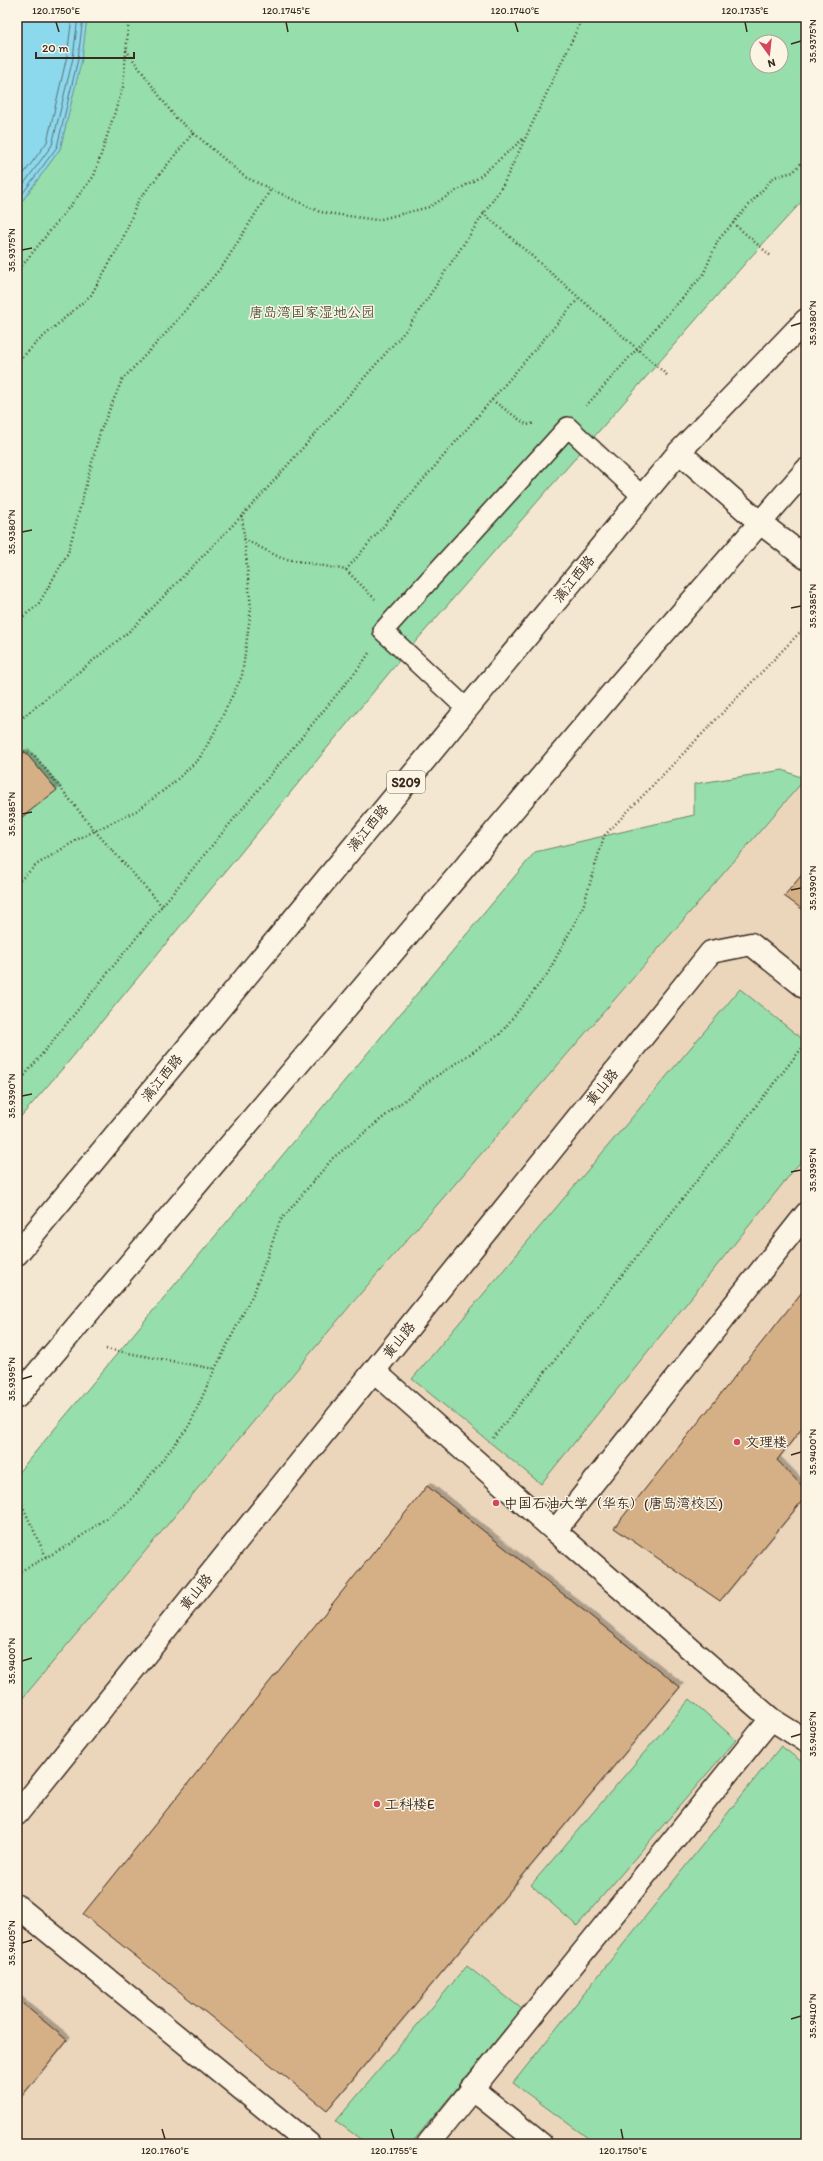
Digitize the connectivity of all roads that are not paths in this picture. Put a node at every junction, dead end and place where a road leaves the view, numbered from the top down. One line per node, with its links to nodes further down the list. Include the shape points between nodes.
1 (806, 320): 2 (street, 漓江西路 / S209)
2 (679, 452): 4 (street, 漓江西路 / S209); 5 (street)
3 (806, 470): 5 (street)
4 (642, 496): 7 (street, 漓江西路 / S209); 7 (lane, via 568,427 388,624)
5 (759, 522): 6 (street); 12 (street)
6 (806, 558)
7 (467, 709): 10 (street, 漓江西路 / S209)
8 (806, 988): 11 (street, 黄山路, via 751,944 712,952)
9 (806, 1214): 13 (street)
10 (17, 1254)
11 (374, 1371): 13 (street); 16 (street, 黄山路)
12 (17, 1397)
13 (555, 1531): 14 (street)
14 (771, 1719): 15 (street); 18 (street)
15 (806, 1741)
16 (17, 1814)
17 (17, 1906): 19 (street)
18 (471, 2088): 20 (street); 21 (street)
19 (309, 2144)
20 (428, 2144)
21 (541, 2144)

